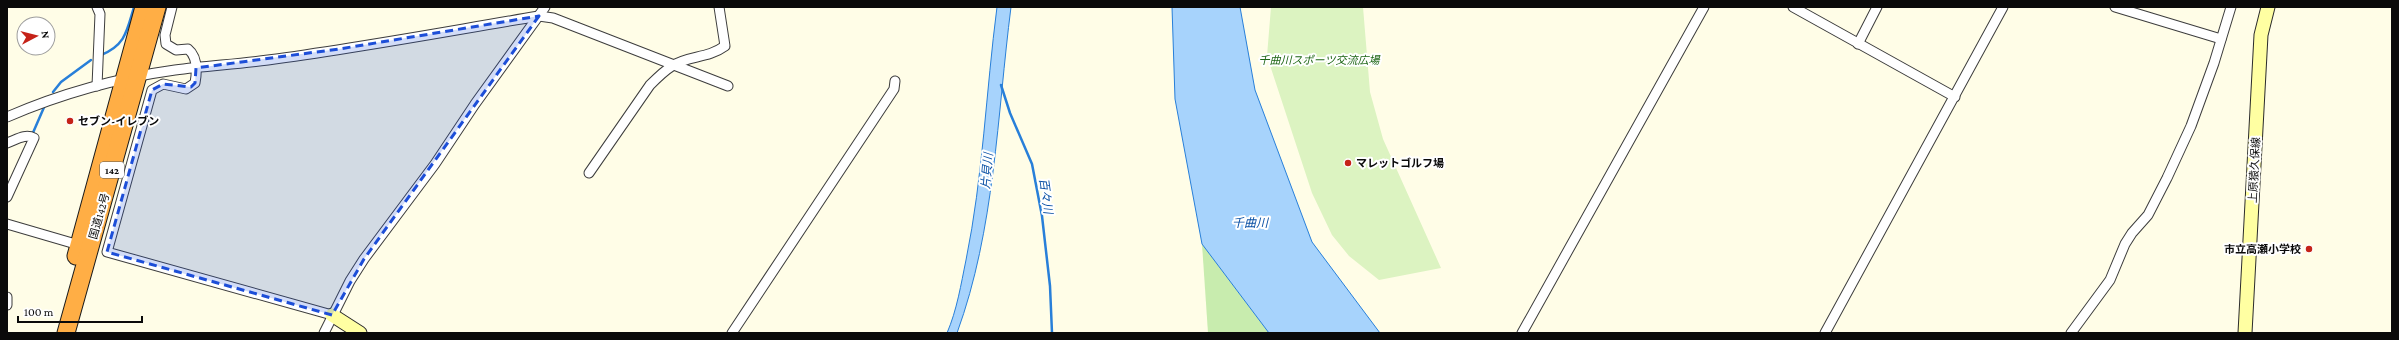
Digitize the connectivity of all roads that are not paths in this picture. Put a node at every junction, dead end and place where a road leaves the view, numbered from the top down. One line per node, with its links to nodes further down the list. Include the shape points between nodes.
1 (97, 7): 21 (street, via 100,14)
2 (144, 7): 19 (highway, 国道142号 / 142)
3 (157, 7): 19 (highway, 国道142号 / 142)
4 (172, 7): 18 (street, via 165,35 166,44 172,48 188,49)
5 (545, 7): 14 (street)
6 (719, 7): 17 (street, via 725,46 714,54)
7 (1704, 7): 38 (street)
8 (1793, 7): 16 (street)
9 (1877, 7): 16 (street)
10 (2003, 7): 23 (street)
11 (2114, 7): 15 (street)
12 (2231, 7): 15 (street)
13 (2268, 7): 41 (main road, 上原猿久保線, via 2261,35)
14 (539, 16): 17 (street, via 553,18); 18 (street, via 340,50); 32 (street, via 435,164 364,259)
15 (2221, 39): 40 (street, via 2191,126 2148,215 2125,244 2110,280)
16 (1858, 44): 23 (street)
17 (672, 65): 22 (street); 26 (street, via 650,85)
18 (196, 68): 19 (street); 32 (street, via 195,83 192,87 186,89 164,84 152,90 107,252)
19 (132, 78): 21 (street); 29 (highway, 国道142号 / 142); 34 (highway, 国道142号 / 142)
20 (895, 81): 37 (street, via 894,89)
21 (97, 86): 24 (street, via 46,100)
22 (728, 86)
23 (1955, 97): 39 (street)
24 (7, 116)
25 (7, 143): 27 (street, via 19,137 32,136 33,142)
26 (589, 173)
27 (7, 198)
28 (7, 224): 29 (street)
29 (79, 245): 33 (highway, 国道142号 / 142)
30 (7, 297): 31 (street)
31 (7, 305)
32 (332, 315): 35 (street); 36 (main road)
33 (54, 333)
34 (66, 333)
35 (324, 333)
36 (360, 333)
37 (732, 333)
38 (1522, 333)
39 (1824, 333)
40 (2071, 333)
41 (2245, 333)

